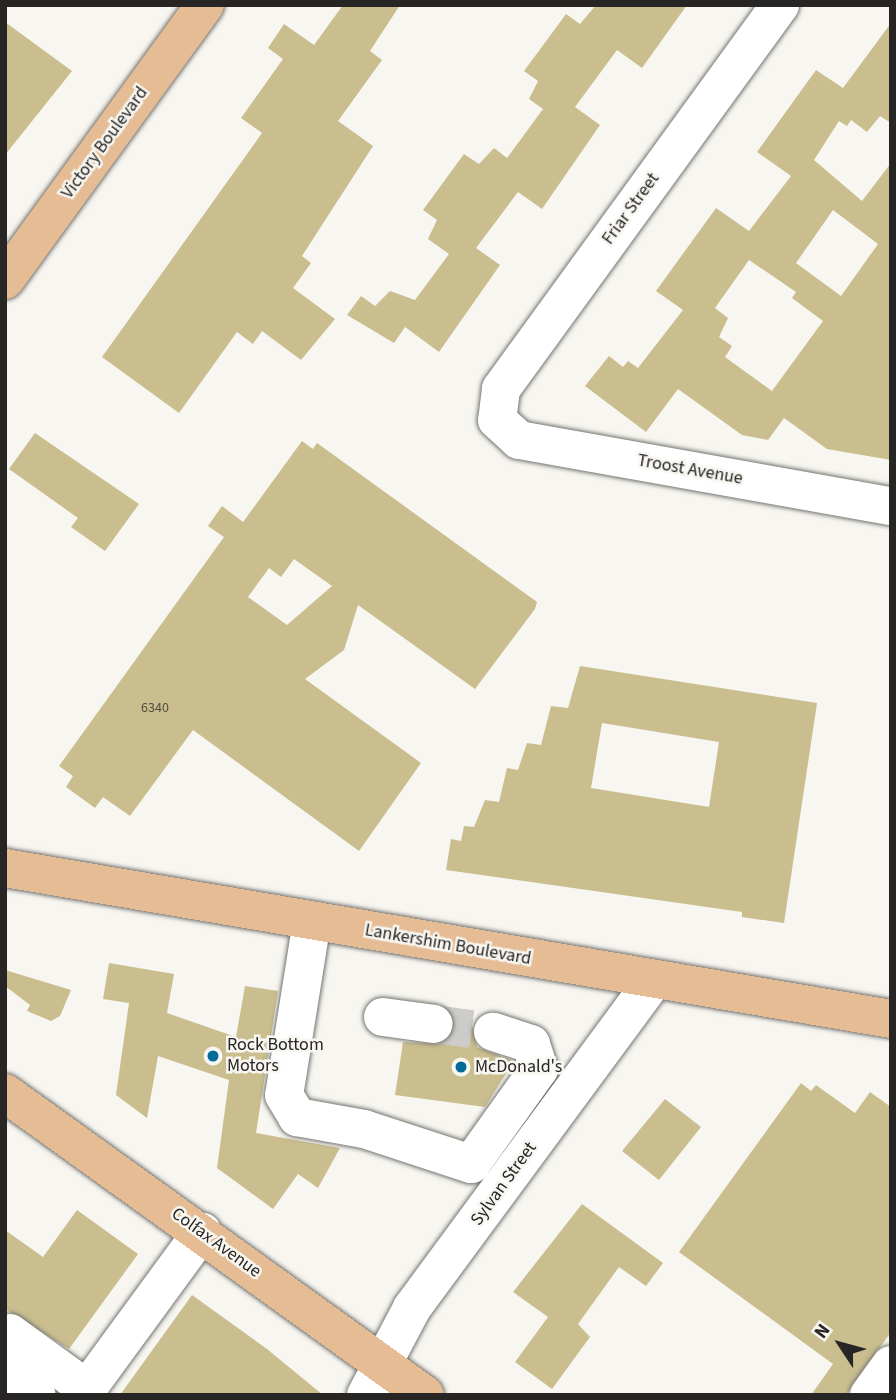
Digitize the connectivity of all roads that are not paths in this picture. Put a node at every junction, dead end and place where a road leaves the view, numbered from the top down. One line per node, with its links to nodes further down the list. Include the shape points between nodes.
1 (205, 5): 3 (main road, Victory Boulevard)
2 (780, 5): 4 (street, Friar Street, via 501,388)
3 (5, 280)
4 (497, 420): 5 (street, Troost Avenue, via 519,439)
5 (891, 506)
6 (5, 868): 7 (main road, Lankershim Boulevard)
7 (312, 922): 8 (main road, Lankershim Boulevard); 12 (street, via 284,1096 297,1117 364,1129 471,1164 539,1069 531,1044)
8 (653, 981): 10 (main road, Lankershim Boulevard); 18 (street, Sylvan Street, via 412,1308)
9 (383, 1017): 11 (street)
10 (891, 1019)
11 (434, 1024)
12 (493, 1032)
13 (5, 1093): 14 (main road, Colfax Avenue)
14 (202, 1232): 15 (street, via 87,1389); 18 (main road, Colfax Avenue)
15 (10, 1333)
16 (891, 1365): 21 (street)
17 (5, 1372): 19 (street)
18 (374, 1380): 20 (main road, Colfax Avenue)
19 (37, 1395)
20 (425, 1395)
21 (869, 1395)

